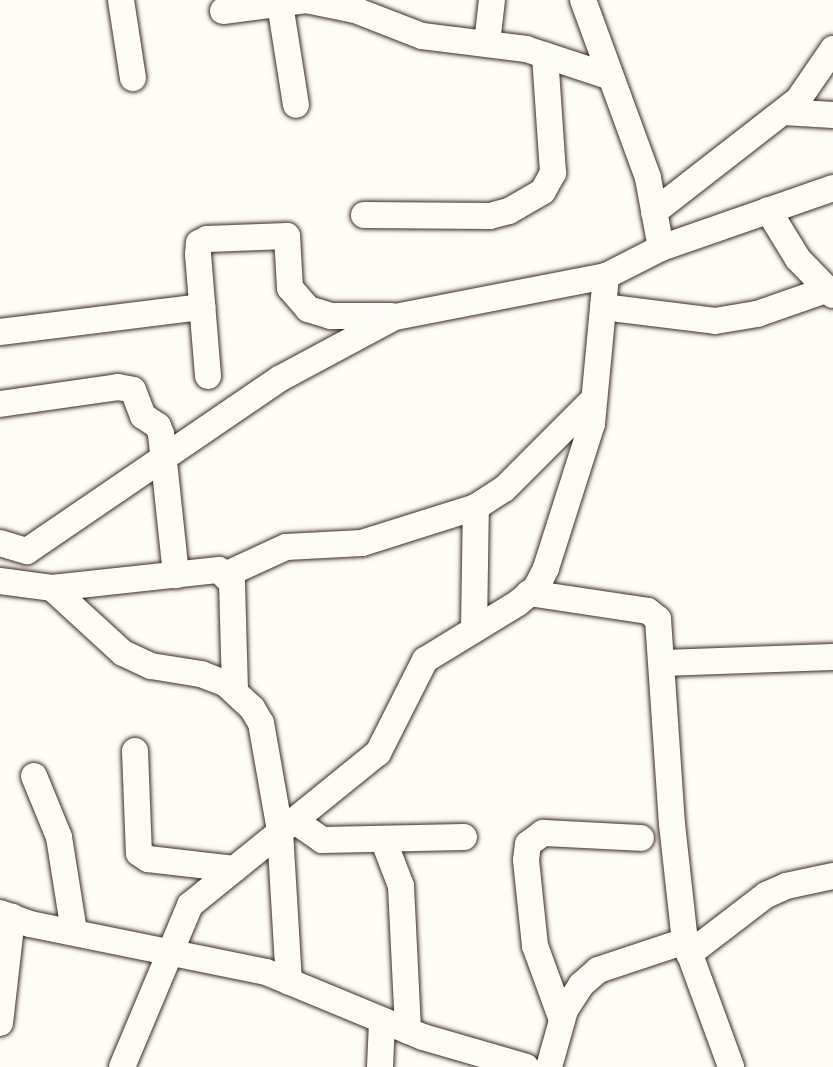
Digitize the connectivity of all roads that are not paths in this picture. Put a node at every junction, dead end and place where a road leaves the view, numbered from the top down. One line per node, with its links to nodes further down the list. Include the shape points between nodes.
1 (121, 0): 11 (street)
2 (492, 0): 7 (street)
3 (583, 0): 10 (street)
4 (280, 4): 5 (street, via 306,0); 6 (street); 12 (street)
5 (345, 4): 7 (street, via 422,36)
6 (223, 11)
7 (487, 43): 9 (street)
8 (833, 49): 13 (street, via 798,100)
9 (545, 55): 10 (street); 18 (street, via 553,173 543,191 509,211 490,216)
10 (608, 76): 17 (street, via 648,178)
11 (133, 78)
12 (296, 105)
13 (784, 112): 14 (street); 17 (street)
14 (833, 115)
15 (833, 188): 16 (street)
16 (768, 210): 19 (street); 21 (street, via 798,259)
17 (654, 212): 19 (street)
18 (364, 215)
19 (661, 248): 20 (street)
20 (606, 276): 23 (street); 24 (street)
21 (830, 292): 23 (street, via 733,319)
22 (202, 307): 24 (street, via 200,243 207,239 280,234 287,236 289,243 290,288 308,309 331,316); 25 (street); 26 (street)
23 (603, 307): 27 (street)
24 (394, 316): 29 (street, via 281,378)
25 (0, 332)
26 (208, 376)
27 (594, 399): 30 (street, via 504,489); 38 (street, via 592,424 546,567)
28 (0, 404): 29 (street, via 118,387 133,390 143,416 158,426)
29 (163, 458): 32 (street); 34 (street)
30 (476, 507): 35 (street, via 362,543 286,547); 39 (street)
31 (0, 543): 32 (street)
32 (27, 551): 33 (street)
33 (0, 569)
34 (176, 574): 35 (street, via 219,570); 37 (street)
35 (227, 574): 42 (street, via 232,583)
36 (0, 581): 37 (street)
37 (52, 588): 42 (street, via 92,628 138,661 201,674)
38 (529, 593): 39 (street); 41 (street, via 655,614)
39 (474, 628): 45 (street, via 425,660 378,753)
40 (833, 657): 41 (street)
41 (662, 663): 53 (street, via 672,824)
42 (235, 690): 45 (street, via 261,723)
43 (135, 751): 49 (street, via 139,853 148,859)
44 (34, 776): 52 (street, via 59,837)
45 (287, 826): 48 (street, via 322,840); 49 (street); 55 (street)
46 (464, 837): 48 (street)
47 (641, 838): 56 (street, via 543,833 528,844 526,860 535,946)
48 (383, 839): 59 (street, via 401,886)
49 (234, 869): 54 (street, via 190,905)
50 (833, 876): 53 (street, via 786,886 766,895)
51 (6, 915): 52 (street); 58 (street)
52 (74, 932): 54 (street)
53 (687, 947): 56 (street, via 598,970 571,998); 64 (street)
54 (171, 950): 55 (street); 60 (street)
55 (289, 982): 57 (street)
56 (562, 1020): 63 (street)
57 (382, 1022): 59 (street); 61 (street)
58 (0, 1023)
59 (408, 1031): 62 (street)
60 (130, 1065)
61 (380, 1067)
62 (526, 1067)
63 (549, 1067)
64 (731, 1067)

